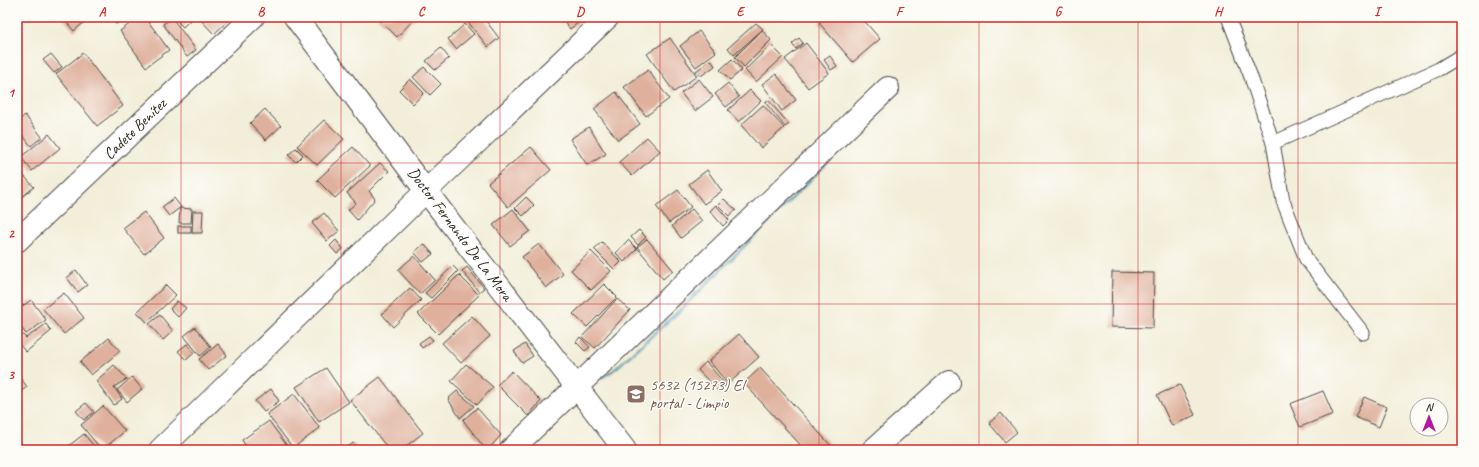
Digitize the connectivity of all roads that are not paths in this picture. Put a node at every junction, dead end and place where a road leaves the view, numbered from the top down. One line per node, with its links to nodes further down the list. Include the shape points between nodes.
1 (253, 17): 9 (street, Cadete Benítez)
2 (295, 17): 8 (street, Doctor Fernando De La Mora)
3 (608, 17): 8 (street)
4 (1228, 17): 7 (lane)
5 (1462, 56): 7 (lane, via 1439,69)
6 (888, 88): 12 (street)
7 (1273, 143): 10 (lane, via 1283,201 1306,259)
8 (426, 191): 12 (street, Doctor Fernando De La Mora); 13 (street)
9 (17, 241)
10 (1363, 333)
11 (949, 382): 16 (street)
12 (577, 386): 14 (street); 15 (street, Doctor Fernando De La Mora)
13 (160, 450)
14 (511, 450)
15 (625, 450)
16 (873, 450)

